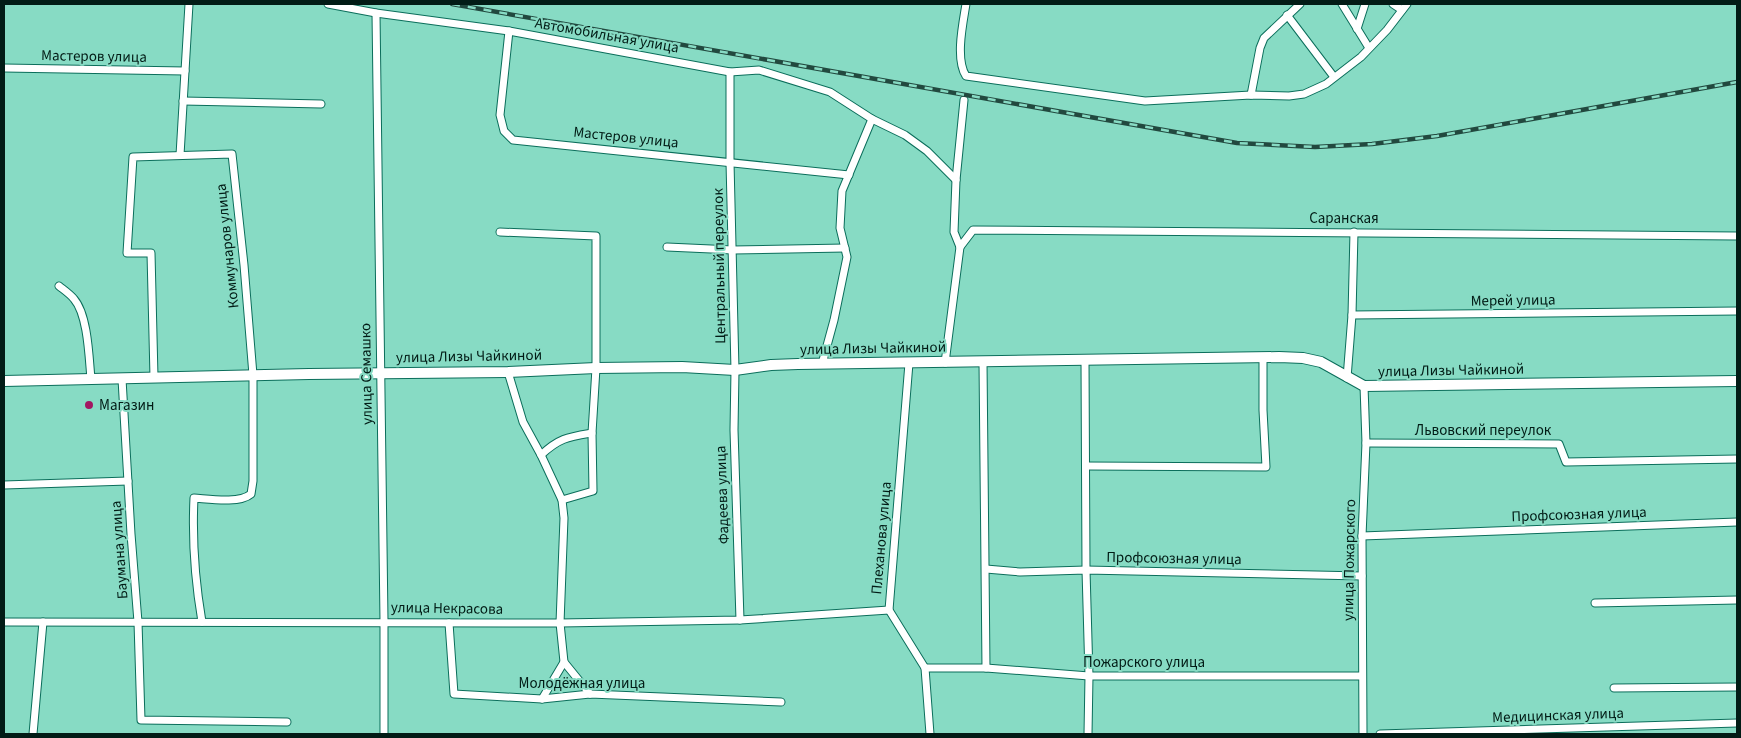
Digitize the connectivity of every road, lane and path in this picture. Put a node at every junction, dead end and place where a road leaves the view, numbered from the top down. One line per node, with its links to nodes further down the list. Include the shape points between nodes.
1 (189, 4): 15 (street)
2 (328, 4): 9 (street, Автомобильная улица)
3 (966, 4): 18 (street, via 960,57 966,76 1145,101)
4 (1300, 4): 10 (street)
5 (1342, 4): 11 (street)
6 (1365, 4): 11 (street)
7 (1393, 4): 8 (street)
8 (1405, 7): 13 (street)
9 (376, 13): 12 (street, Автомобильная улица); 46 (street, улица Семашко)
10 (1287, 15): 17 (street); 18 (street, via 1262,43)
11 (1357, 29): 13 (street)
12 (509, 31): 16 (street, Автомобильная улица); 24 (street, Мастеров улица, via 500,115 504,132 513,140)
13 (1369, 48): 17 (street)
14 (4, 68): 15 (street, Мастеров улица)
15 (185, 71): 20 (street)
16 (730, 72): 22 (street, Автомобильная улица, via 759,70 830,92); 24 (street, Центральный переулок)
17 (1334, 77): 18 (street, via 1304,94)
18 (1251, 95)
19 (964, 100): 26 (street)
20 (183, 101): 21 (street); 23 (street)
21 (322, 104)
22 (872, 119): 25 (street); 26 (street, Автомобильная улица, via 905,135 927,151)
23 (180, 155): 47 (street, Коммунаров улица, via 232,154); 48 (street, Коммунаров улица, via 134,157 127,253 150,253)
24 (730, 162): 25 (street, Мастеров улица); 33 (street, Центральный переулок)
25 (849, 175): 32 (street, via 842,191 840,228)
26 (956, 180): 31 (street, via 954,232)
27 (500, 232): 43 (street, via 596,236)
28 (1354, 232): 29 (street, Саранская); 31 (street, Саранская, via 973,230); 36 (street)
29 (1737, 236)
30 (667, 247): 33 (street)
31 (960, 247): 39 (street)
32 (845, 248): 33 (street); 42 (street, via 847,257)
33 (733, 250): 44 (street, Центральный переулок)
34 (59, 286): 50 (street, via 78,303 88,338)
35 (1737, 311): 36 (street, Мерей улица)
36 (1352, 315): 49 (street)
37 (1263, 357): 38 (street, улица Лизы Чайкиной); 49 (street, улица Лизы Чайкиной, via 1321,362); 59 (street, via 1266,467)
38 (1085, 360): 40 (street, улица Лизы Чайкиной); 59 (street)
39 (945, 362): 40 (street, улица Лизы Чайкиной); 41 (street, улица Лизы Чайкиной)
40 (983, 362): 65 (street)
41 (909, 363): 42 (street, улица Лизы Чайкиной); 70 (street, Плеханова улица)
42 (822, 364): 44 (street, улица Лизы Чайкиной, via 771,365)
43 (596, 368): 44 (street, улица Лизы Чайкиной); 45 (street, улица Лизы Чайкиной); 55 (street)
44 (735, 370): 71 (street, Фадеева улица)
45 (508, 372): 46 (street, улица Лизы Чайкиной); 57 (street, via 523,422)
46 (380, 373): 47 (street, улица Лизы Чайкиной); 72 (street, улица Семашко)
47 (253, 375): 48 (street, улица Лизы Чайкиной); 76 (street, Коммунаров улица, via 251,494 247,498 226,500 194,498 194,569)
48 (154, 377): 51 (street, улица Лизы Чайкиной)
49 (1347, 378): 54 (street, улица Лизы Чайкиной)
50 (90, 379): 51 (street, улица Лизы Чайкиной); 52 (street, улица Лизы Чайкиной)
51 (122, 379): 60 (street, Баумана улица)
52 (4, 381)
53 (1737, 381): 54 (street, улица Лизы Чайкиной)
54 (1364, 386): 56 (street, улица Пожарского)
55 (592, 433): 57 (street, via 566,438); 62 (street, via 593,491)
56 (1366, 443): 58 (street, Львовский переулок, via 1559,444 1566,462); 64 (street, улица Пожарского)
57 (541, 454): 62 (street)
58 (1737, 459)
59 (1086, 466): 66 (street)
60 (128, 481): 61 (street); 75 (street, Баумана улица)
61 (4, 486)
62 (562, 500): 77 (street)
63 (1737, 522): 64 (street, Профсоюзная улица)
64 (1362, 536): 67 (street, улица Пожарского)
65 (986, 569): 66 (street, Профсоюзная улица, via 1020,572); 81 (street)
66 (1086, 570): 67 (street, Профсоюзная улица); 82 (street)
67 (1362, 576): 83 (street, улица Пожарского)
68 (1737, 600): 69 (street)
69 (1595, 603)
70 (889, 610): 71 (street, улица Некрасова); 80 (street, Плеханова улица)
71 (740, 620): 77 (street, улица Некрасова)
72 (384, 621): 76 (street, улица Некрасова); 78 (street, улица Некрасова); 92 (street, улица Семашко)
73 (4, 622): 74 (street, улица Некрасова)
74 (42, 622): 75 (street, улица Некрасова); 91 (street)
75 (138, 622): 76 (street, улица Некрасова); 89 (street, Баумана улица, via 141,720)
76 (202, 622)
77 (560, 622): 78 (street, улица Некрасова); 79 (street)
78 (449, 623): 87 (street, Молодёжная улица, via 454,694)
79 (564, 662): 86 (street); 87 (street)
80 (925, 668): 81 (street, Пожарского улица); 93 (street, Плеханова улица)
81 (986, 668): 82 (street, Пожарского улица)
82 (1089, 676): 83 (street, Пожарского улица); 94 (street)
83 (1362, 676): 95 (street, улица Пожарского)
84 (1737, 687): 85 (street)
85 (1614, 688)
86 (590, 694): 87 (street, Молодёжная улица); 88 (street, Молодёжная улица)
87 (542, 699)
88 (780, 702)
89 (287, 722)
90 (1737, 723): 96 (street, Медицинская улица)
91 (33, 734)
92 (384, 734)
93 (930, 734)
94 (1088, 734)
95 (1363, 734)
96 (1380, 734)

